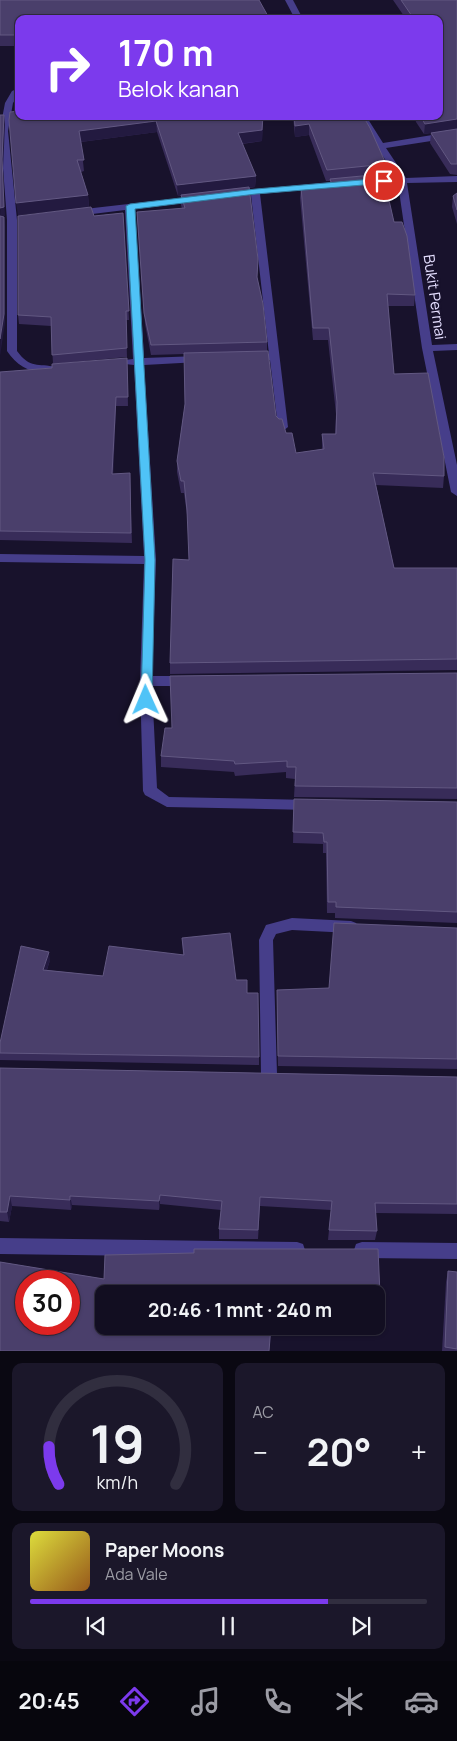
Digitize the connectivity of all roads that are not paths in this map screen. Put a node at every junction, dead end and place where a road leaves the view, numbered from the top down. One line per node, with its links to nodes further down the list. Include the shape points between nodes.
1 (289, 0): 2 (street)
2 (297, 15)
3 (15, 93): 14 (street, via 9,103 4,131)
4 (364, 120): 6 (street, Bukit Permai)
5 (457, 134): 6 (street)
6 (380, 146): 7 (street, Bukit Permai)
7 (402, 179): 8 (street); 9 (street); 17 (street, Bukit Permai)
8 (457, 179)
9 (256, 192): 10 (street); 18 (street)
10 (227, 195)
11 (207, 197): 12 (street)
12 (130, 206): 13 (street); 21 (street)
13 (62, 214)
14 (17, 219): 15 (street); 23 (street, via 12,351 20,363 39,370)
15 (0, 222)
16 (457, 347): 17 (street)
17 (427, 348): 25 (street, Bukit Permai)
18 (274, 357): 19 (street); 24 (street)
19 (245, 358)
20 (206, 359): 21 (street)
21 (138, 361): 22 (street); 29 (street)
22 (118, 363)
23 (59, 368)
24 (284, 427)
25 (445, 436): 26 (street); 27 (street, Bukit Permai)
26 (457, 436)
27 (457, 492)
28 (0, 558): 29 (street)
29 (150, 560): 31 (street)
30 (204, 680): 31 (street)
31 (146, 681): 32 (street, via 150,791 167,802)
32 (323, 805)
33 (370, 927): 34 (street, via 292,924 271,929 266,940 274,1074)
34 (249, 1074)
35 (0, 1246): 36 (street)
36 (308, 1250)
37 (348, 1250): 38 (street)
38 (457, 1251)

